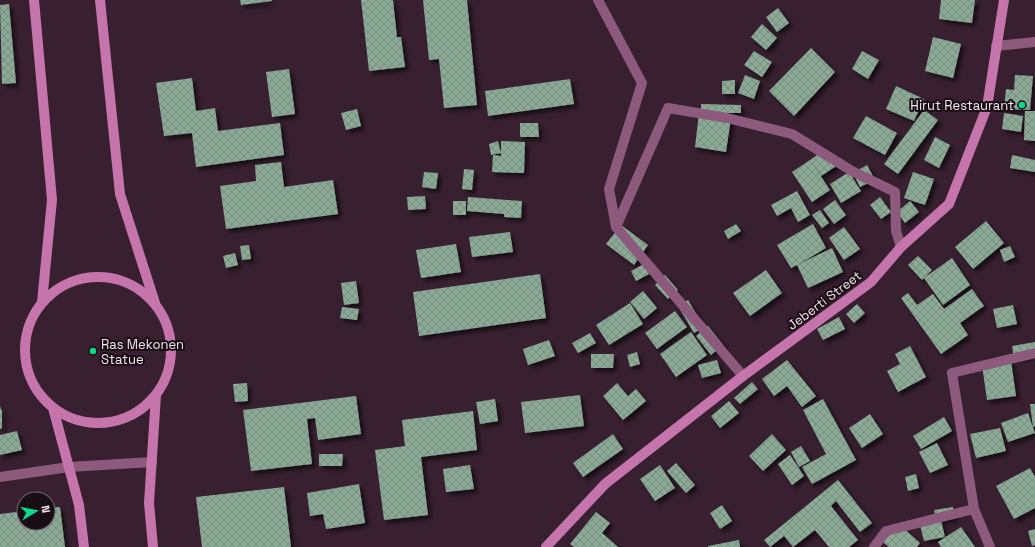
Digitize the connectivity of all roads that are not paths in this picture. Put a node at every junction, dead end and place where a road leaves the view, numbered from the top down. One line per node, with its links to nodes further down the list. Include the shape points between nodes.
1 (34, 0): 9 (main road, via 52,200)
2 (100, 0): 10 (main road, via 120,194)
3 (598, 0): 7 (street, via 642,83 609,189)
4 (1001, 1): 6 (main road, Jeberti Street)
5 (1035, 42): 6 (street)
6 (996, 46): 8 (main road, Jeberti Street, via 987,107 949,204)
7 (616, 227): 8 (street, via 668,108 727,118 792,134 852,171 894,192 896,231); 12 (street)
8 (901, 247): 12 (main road, Jeberti Street, via 870,282)
9 (42, 302): 10 (main road, via 62,286 86,277 112,277 135,286); 14 (main road, via 29,324 25,346 28,370 37,391)
10 (155, 303): 13 (main road, via 168,325 172,350 168,375)
11 (1035, 353): 18 (street, via 952,373)
12 (743, 376): 21 (main road, Jeberti Street, via 605,484)
13 (156, 396): 14 (main road, via 140,412 119,421 96,424 73,420); 15 (main road)
14 (53, 408): 16 (main road)
15 (152, 462): 16 (street); 20 (main road, via 149,503)
16 (69, 467): 17 (street); 19 (main road, via 79,505)
17 (0, 477)
18 (974, 509): 22 (street, via 886,531); 23 (street)
19 (84, 547)
20 (153, 547)
21 (546, 547)
22 (874, 547)
23 (990, 547)

